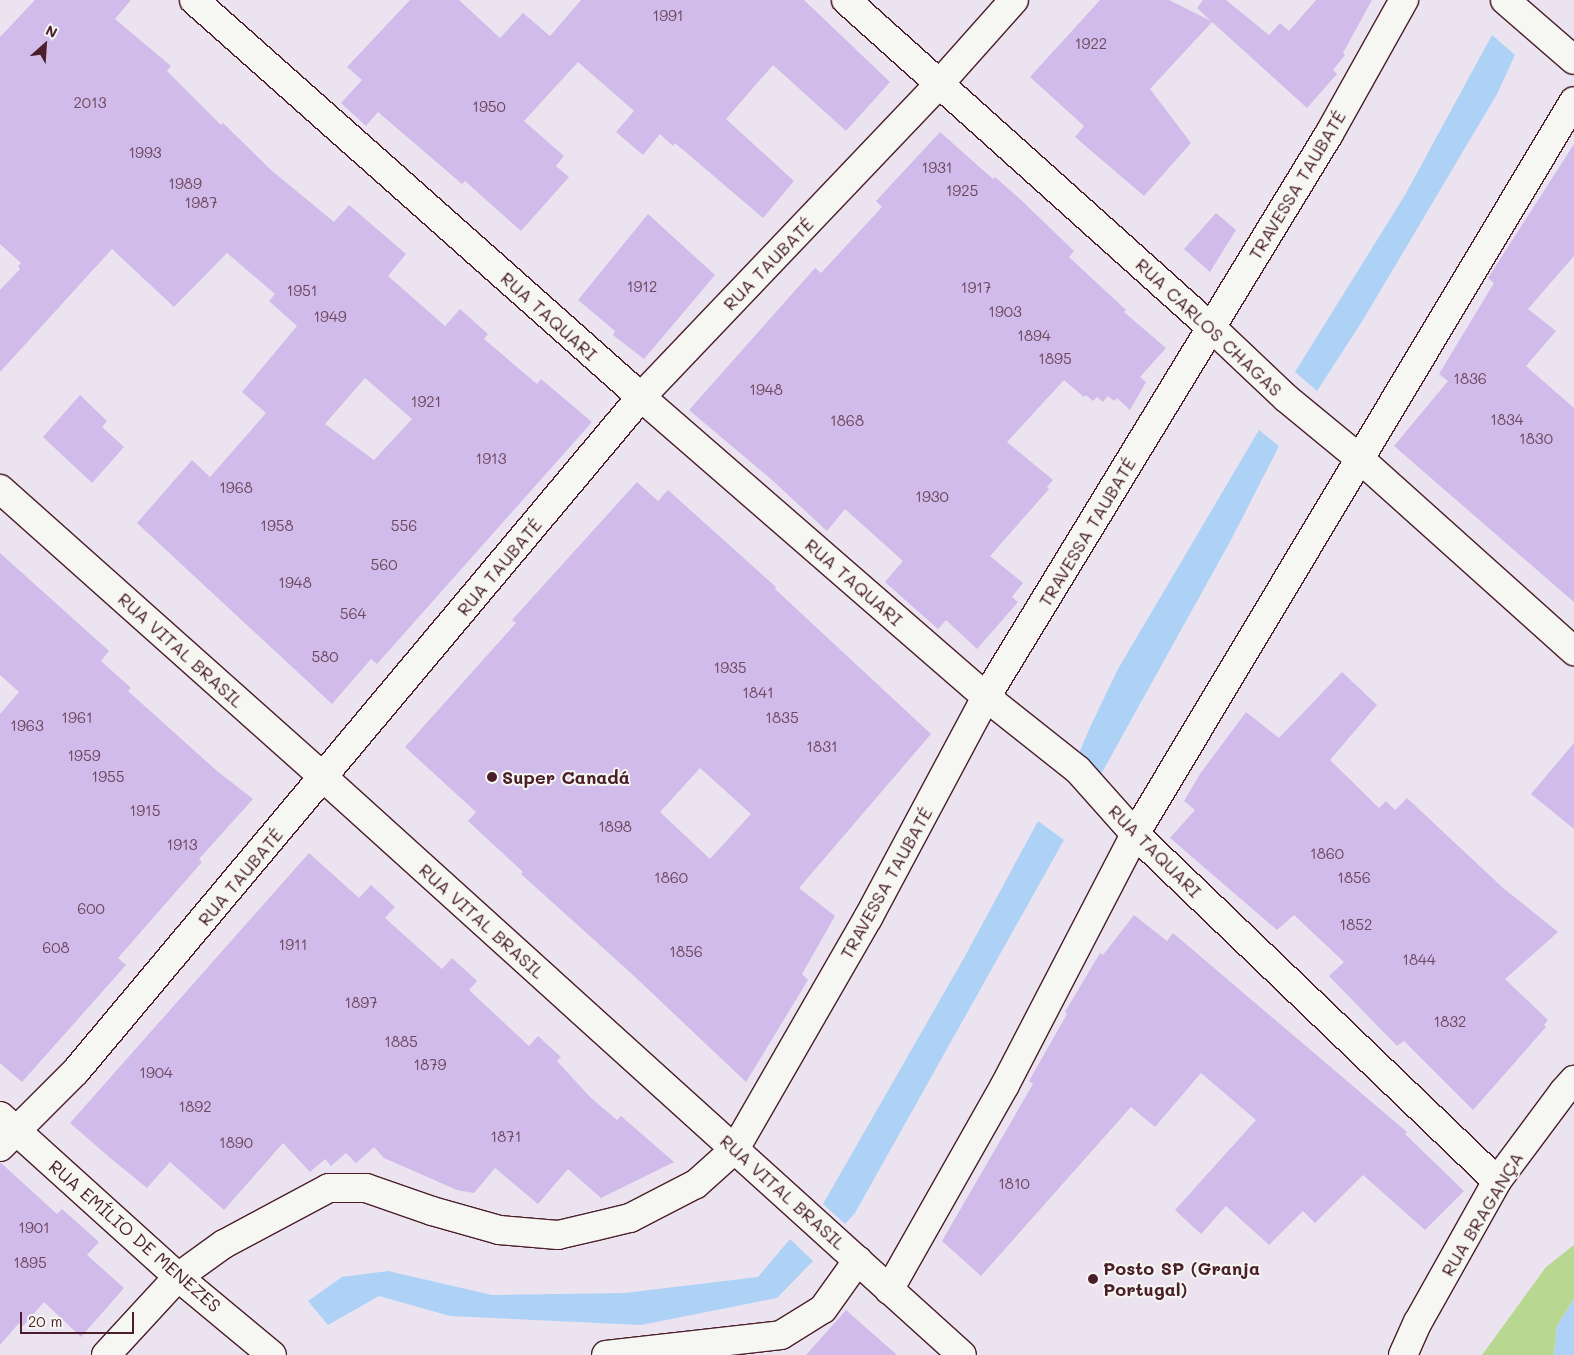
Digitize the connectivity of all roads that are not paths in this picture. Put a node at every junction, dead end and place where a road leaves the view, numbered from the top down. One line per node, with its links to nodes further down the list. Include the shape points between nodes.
1 (194, 0): 10 (street, RUA TAQUARI)
2 (846, 0): 7 (street, RUA CARLOS CHAGAS)
3 (1014, 0): 7 (street, RUA TAUBATÉ)
4 (1404, 0): 9 (street, TRAVESSA TAUBATÉ, via 1329,134)
5 (1505, 0): 6 (street)
6 (1574, 60)
7 (940, 83): 9 (street, RUA CARLOS CHAGAS); 10 (street, RUA TAUBATÉ)
8 (1574, 101): 11 (street)
9 (1212, 328): 11 (street, RUA CARLOS CHAGAS, via 1286,398); 14 (street, TRAVESSA TAUBATÉ)
10 (641, 397): 14 (street, RUA TAQUARI); 15 (street, RUA TAUBATÉ)
11 (1360, 459): 13 (street, RUA CARLOS CHAGAS); 16 (street)
12 (0, 489): 15 (street, RUA VITAL BRASIL)
13 (1574, 651)
14 (986, 697): 16 (street, RUA TAQUARI, via 1078,770); 19 (street, TRAVESSA TAUBATÉ, via 868,918)
15 (324, 778): 18 (street, RUA TAUBATÉ, via 82,1064); 19 (street, RUA VITAL BRASIL)
16 (1135, 834): 20 (street, RUA TAQUARI); 23 (street, via 1005,1085)
17 (1574, 1080): 20 (street, RUA BRAGANÇA)
18 (5, 1131): 22 (street, RUA EMÍLIO DE MENEZES)
19 (735, 1149): 21 (street, RUA VITAL BRASIL); 22 (street, TRAVESSA TAUBATÉ, via 696,1184 630,1218 558,1235 499,1230 432,1212 366,1188 329,1188 224,1244)
20 (1497, 1181): 28 (street, RUA BRAGANÇA)
21 (858, 1260): 23 (street, RUA VITAL BRASIL); 26 (street, via 823,1309 781,1335)
22 (178, 1278): 24 (street, TRAVESSA TAUBATÉ); 25 (street, RUA EMÍLIO DE MENEZES)
23 (889, 1290): 27 (street, RUA VITAL BRASIL)
24 (106, 1355)
25 (272, 1355)
26 (606, 1355)
27 (962, 1355)
28 (1403, 1355)

